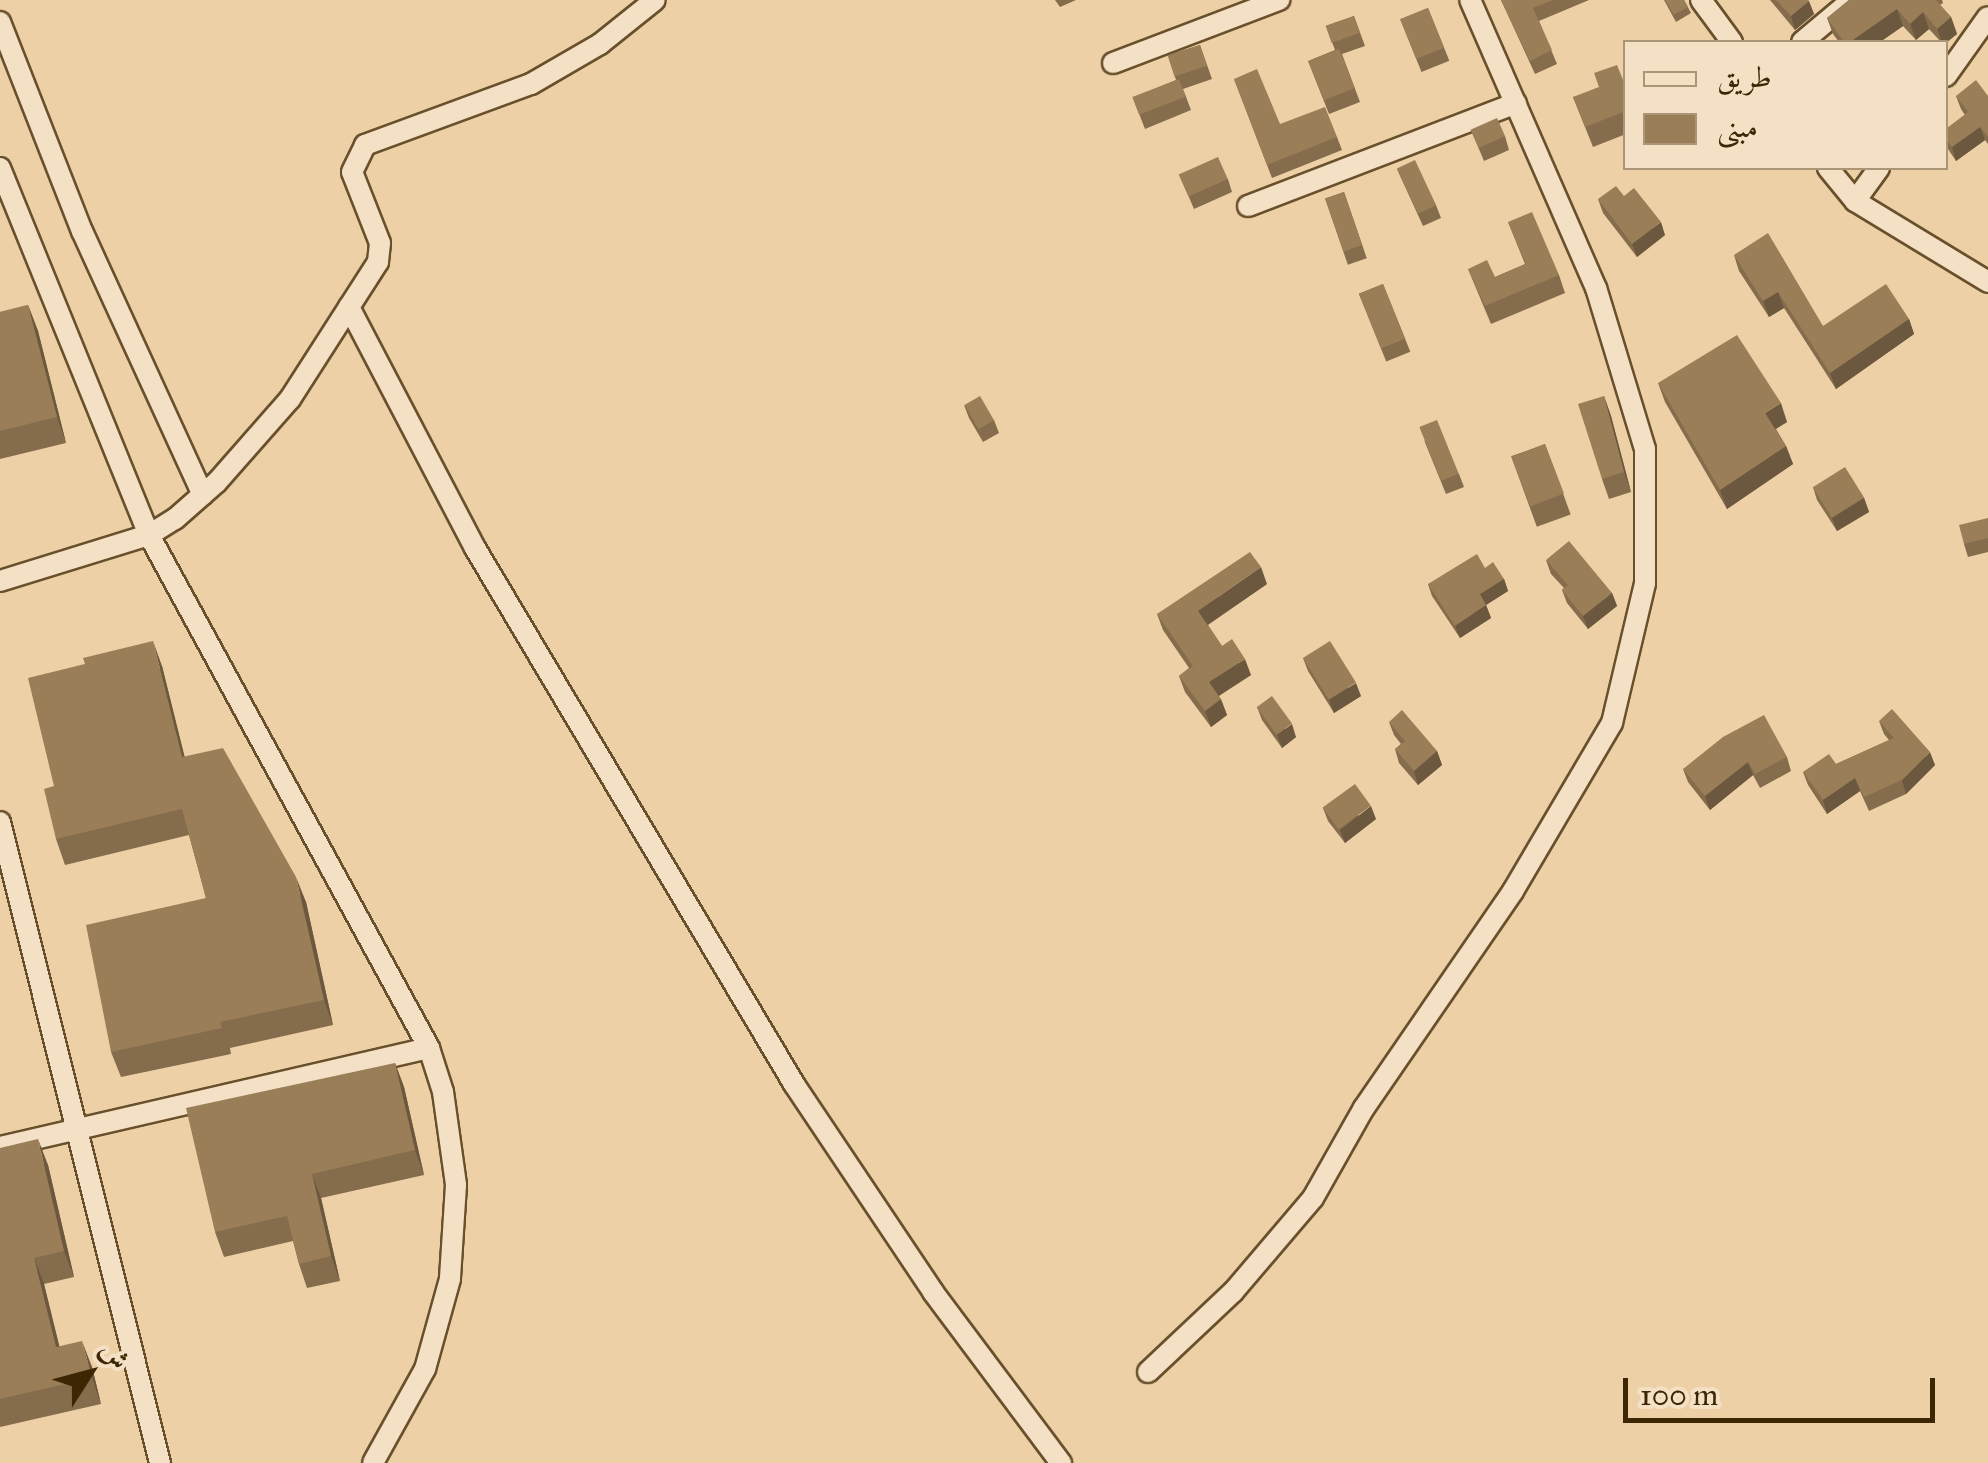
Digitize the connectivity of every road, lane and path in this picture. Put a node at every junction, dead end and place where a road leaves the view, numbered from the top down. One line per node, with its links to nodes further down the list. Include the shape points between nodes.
1 (655, 0): 19 (street, via 600,44 531,84 374,140 358,152 352,172 380,252 370,280)
2 (1279, 0): 10 (street)
3 (1470, 0): 12 (street)
4 (1701, 0): 8 (street)
5 (1852, 0): 9 (street)
6 (1988, 17): 11 (street)
7 (0, 22): 20 (street, via 82,231)
8 (1731, 40)
9 (1804, 40)
10 (1114, 63)
11 (1948, 73)
12 (1516, 102): 17 (street); 27 (street, via 1596,288 1645,450 1645,583 1612,723 1513,891 1364,1108 1313,1198 1233,1292)
13 (0, 168): 21 (street)
14 (1830, 170): 16 (street)
15 (1878, 170): 16 (street)
16 (1855, 201): 18 (street)
17 (1248, 206)
18 (1988, 282)
19 (349, 307): 20 (street, via 290,399); 30 (street, via 475,548 784,1068 933,1292)
20 (203, 495): 21 (street)
21 (148, 535): 22 (street); 24 (street)
22 (0, 581)
23 (0, 822): 25 (street)
24 (429, 1048): 25 (street); 29 (street, via 455,1170 450,1279 425,1368)
25 (77, 1126): 26 (street); 28 (street)
26 (0, 1147)
27 (1148, 1372)
28 (160, 1463)
29 (373, 1463)
30 (1061, 1463)

